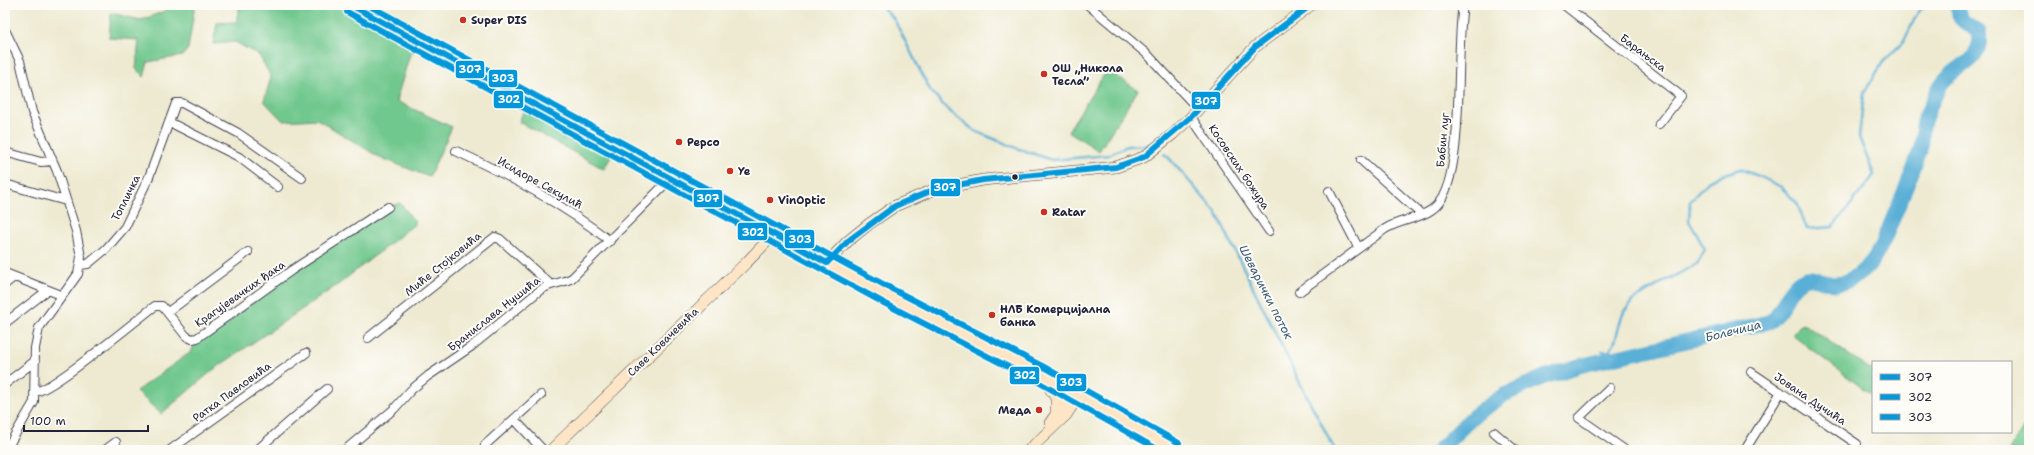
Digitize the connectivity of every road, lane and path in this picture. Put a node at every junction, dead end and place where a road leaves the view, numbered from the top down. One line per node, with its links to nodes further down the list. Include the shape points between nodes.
1 (351, 5): 15 (main road)
2 (1088, 5): 7 (street, Косовских божура, via 1148,55)
3 (1312, 5): 7 (main road, via 1251,50)
4 (1463, 5): 21 (street, Бабин луг, via 1459,39 1454,165 1438,205)
5 (1564, 5): 9 (street, Барањска, via 1681,96)
6 (5, 30): 13 (street, via 20,61 32,112)
7 (1194, 113): 22 (street, Косовских божура); 27 (main road, via 1149,153 1126,165 976,181 932,190 914,197 895,206 869,224)
8 (169, 122): 14 (street, Топличка, via 174,106 182,103 238,133); 17 (street, via 232,154); 28 (street, Топличка, via 149,177 125,227 106,249 88,264)
9 (1658, 124)
10 (456, 151): 24 (street, Исидоре Секулић, via 505,174 577,215)
11 (5, 152): 13 (street, via 41,162)
12 (1361, 160): 21 (street)
13 (52, 161): 19 (street)
14 (302, 178)
15 (670, 178): 23 (main road); 24 (street, Бранислава Нушића)
16 (5, 184): 19 (street)
17 (278, 187)
18 (1330, 190): 25 (street)
19 (66, 201): 28 (street, via 79,248)
20 (388, 207): 36 (street, Крагујевачких ђака, via 292,270 197,338 186,336)
21 (1421, 214): 25 (street, Бабин луг, via 1394,223)
22 (1269, 231)
23 (774, 234): 27 (main road); 63 (main road, Саве Ковачевића, via 748,262)
24 (610, 241): 32 (street, Бранислава Нушића, via 572,278)
25 (1358, 247): 34 (street, Бабин луг)
26 (248, 252): 36 (street)
27 (827, 263): 42 (main road)
28 (80, 265): 35 (street, via 78,274)
29 (5, 273): 30 (street)
30 (14, 277): 31 (street); 33 (street)
31 (5, 284)
32 (550, 284): 38 (street, Миће Стојковића, via 495,237); 61 (street, Бранислава Нушића, via 472,346 428,376 394,409)
33 (48, 290): 35 (street); 37 (street)
34 (1299, 292)
35 (61, 295): 40 (street, via 39,328)
36 (168, 312): 46 (street, via 162,306 155,306 60,378)
37 (5, 323)
38 (368, 338)
39 (306, 353): 59 (street, Ратка Павловића)
40 (35, 361): 43 (street); 46 (street)
41 (1751, 372): 47 (street, Јована Дучића)
42 (1042, 375): 48 (main road); 51 (main road, via 1056,398)
43 (5, 384)
44 (1610, 388): 67 (street, via 1579,418)
45 (327, 390): 60 (street)
46 (35, 392): 57 (street, via 32,407)
47 (1781, 392): 55 (street, Јована Дучића); 68 (street)
48 (1076, 393): 50 (main road); 51 (main road)
49 (541, 395): 52 (street)
50 (1098, 405): 51 (main road, via 1080,406); 65 (main road)
51 (1061, 415): 64 (main road, via 1052,430)
52 (514, 419): 56 (street); 62 (street)
53 (1494, 432): 66 (street)
54 (116, 442): 58 (street)
55 (1857, 444)
56 (485, 445)
57 (6, 450)
58 (105, 450)
59 (170, 450)
60 (257, 450)
61 (345, 450)
62 (543, 450)
63 (551, 450)
64 (1029, 450)
65 (1175, 450)
66 (1515, 450)
67 (1625, 450)
68 (1745, 450)

